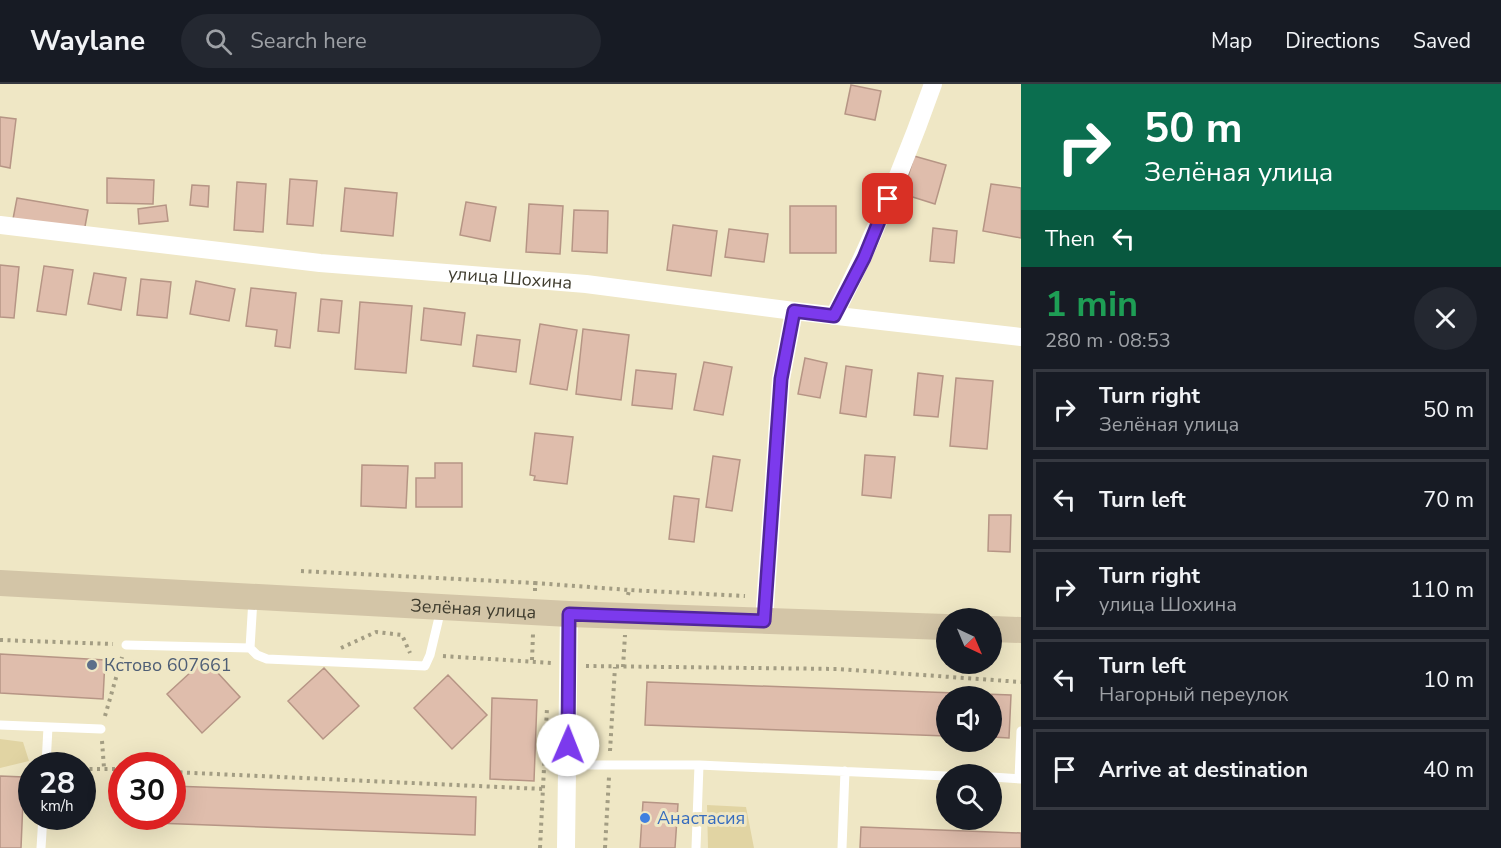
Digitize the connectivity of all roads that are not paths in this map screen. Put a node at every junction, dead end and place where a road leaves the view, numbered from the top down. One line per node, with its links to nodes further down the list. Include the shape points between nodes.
1 (933, 84): 4 (street, via 864,258)
2 (0, 225): 3 (street, улица Шохина, via 320,263 586,284)
3 (794, 311): 4 (street, улица Шохина); 10 (street, via 781,379)
4 (834, 316): 5 (street, улица Шохина)
5 (1021, 337)
6 (0, 583): 7 (main road, Зелёная улица)
7 (254, 596): 8 (main road, Зелёная улица); 15 (lane)
8 (442, 607): 9 (main road, Зелёная улица); 15 (lane, via 425,666 267,659)
9 (569, 614): 10 (main road, Зелёная улица); 21 (street)
10 (764, 621): 11 (main road, Зелёная улица)
11 (936, 627)
12 (1002, 629): 13 (main road)
13 (1021, 630)
14 (126, 645): 15 (lane)
15 (250, 648)
16 (0, 725): 17 (lane)
17 (48, 727): 18 (lane); 20 (lane)
18 (101, 729)
19 (1021, 731): 26 (lane)
20 (47, 752)
21 (568, 765): 22 (lane); 29 (street)
22 (699, 765): 23 (lane); 30 (lane)
23 (845, 771): 24 (lane); 31 (lane)
24 (936, 776)
25 (1002, 778): 26 (lane)
26 (1020, 779)
27 (42, 830): 28 (lane)
28 (41, 848)
29 (566, 848)
30 (696, 848)
31 (842, 848)

